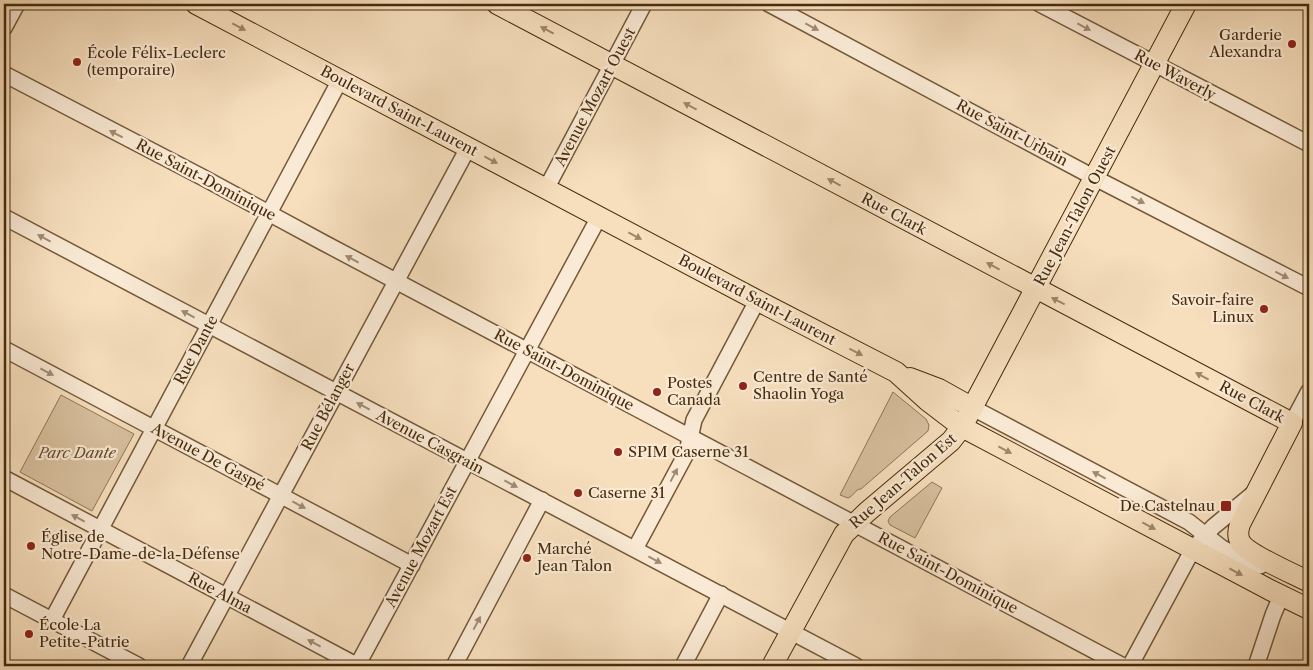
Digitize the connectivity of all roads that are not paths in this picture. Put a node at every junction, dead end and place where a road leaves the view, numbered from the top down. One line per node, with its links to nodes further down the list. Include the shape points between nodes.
1 (17, 4): 8 (street)
2 (196, 4): 12 (main road, Boulevard Saint-Laurent, one-way to 12)
3 (499, 4): 10 (main road, Rue Clark, one-way to 3)
4 (644, 4): 10 (street, Avenue Mozart Ouest)
5 (769, 4): 15 (street, Rue Saint-Urbain, one-way to 15)
6 (1040, 4): 9 (street, Rue Waverly, one-way to 9)
7 (1186, 4): 9 (main road, Rue Jean-Talon Ouest)
8 (4, 28)
9 (1154, 64): 13 (street, Rue Waverly); 15 (main road, Rue Jean-Talon Ouest)
10 (612, 65): 16 (street, Avenue Mozart Ouest); 22 (main road, Rue Clark, one-way to 10)
11 (4, 74): 17 (street, Rue Saint-Dominique, one-way to 11)
12 (340, 80): 14 (main road, Boulevard Saint-Laurent); 17 (street, Rue Dante)
13 (1309, 144)
14 (468, 148): 16 (main road, Boulevard Saint-Laurent, one-way to 16); 20 (street, Rue Bélanger)
15 (1095, 178): 21 (street, Rue Saint-Urbain, one-way to 21); 22 (main road, Rue Jean-Talon Ouest)
16 (546, 189): 19 (main road, Boulevard Saint-Laurent)
17 (269, 213): 20 (street, Rue Saint-Dominique, one-way to 17); 24 (street, Rue Dante)
18 (4, 217): 24 (street, Avenue Casgrain, one-way to 18)
19 (599, 217): 23 (main road, Boulevard Saint-Laurent, one-way to 23); 26 (street, Avenue Mozart Est)
20 (396, 281): 26 (street, Rue Saint-Dominique); 29 (street, Rue Bélanger)
21 (1309, 288)
22 (1036, 289): 30 (main road, Rue Jean-Talon Ouest); 31 (main road, Rue Clark, one-way to 22)
23 (757, 301): 27 (main road, Boulevard Saint-Laurent, one-way to 27); 34 (street, via 694,420)
24 (209, 325): 29 (street, Avenue Casgrain); 33 (street, Rue Dante)
25 (4, 349): 33 (street, Avenue De Gaspé, one-way to 33)
26 (527, 351): 34 (street, Rue Saint-Dominique); 35 (street, Avenue Mozart Est)
27 (896, 372): 30 (main road); 32 (main road, Boulevard Saint-Laurent)
28 (1309, 391): 31 (street)
29 (336, 392): 35 (street, Avenue Casgrain, one-way to 29); 38 (street, Rue Bélanger)
30 (973, 408): 32 (main road, Rue Jean-Talon Ouest); 42 (street, Boulevard Saint-Laurent, one-way to 30, via 1189,522)
31 (1292, 423): 37 (main road)
32 (962, 427): 40 (main road, Rue Jean-Talon Est, via 951,441); 42 (main road, Boulevard Saint-Laurent, one-way to 42)
33 (154, 428): 38 (street, Avenue De Gaspé); 41 (street, Rue Dante)
34 (690, 436): 40 (street, Rue Saint-Dominique); 43 (street, one-way to 34, via 687,452)
35 (468, 461): 39 (street, Avenue Casgrain, one-way to 39); 44 (street, Avenue Mozart Est)
36 (4, 478): 41 (street, Rue Alma, one-way to 36)
37 (1258, 489): 42 (street); 45 (main road, Boulevard Saint-Laurent, via 1240,524 1239,541 1252,552)
38 (280, 495): 44 (street, Avenue De Gaspé, one-way to 44); 48 (street, Rue Bélanger)
39 (542, 500): 43 (street, Avenue Casgrain); 56 (street, one-way to 39)
40 (854, 523): 52 (main road, Rue Jean-Talon Est, via 840,539); 60 (street, Rue Saint-Dominique)
41 (99, 529): 48 (street, Rue Alma); 51 (street, Rue Dante)
42 (1199, 542): 45 (street, Boulevard Saint-Laurent, via 1222,548 1267,570); 49 (main road, Boulevard Saint-Laurent, one-way to 49); 61 (street)
43 (635, 549): 46 (street, Avenue Casgrain, one-way to 46)
44 (412, 565): 55 (street, Avenue Mozart Est)
45 (1305, 579)
46 (721, 594): 52 (street, Avenue Casgrain); 57 (street)
47 (4, 595): 51 (street)
48 (226, 596): 54 (street, Rue Bélanger); 55 (street, Rue Alma, one-way to 48)
49 (1281, 596): 50 (main road, Boulevard Saint-Laurent); 62 (street)
50 (1309, 609)
51 (52, 620): 53 (street)
52 (791, 631): 58 (main road, Rue Jean-Talon Est); 59 (street, Avenue Casgrain)
53 (139, 666)
54 (189, 666)
55 (357, 666)
56 (454, 666)
57 (683, 666)
58 (772, 666)
59 (856, 666)
60 (1123, 666)
61 (1130, 666)
62 (1256, 666)

